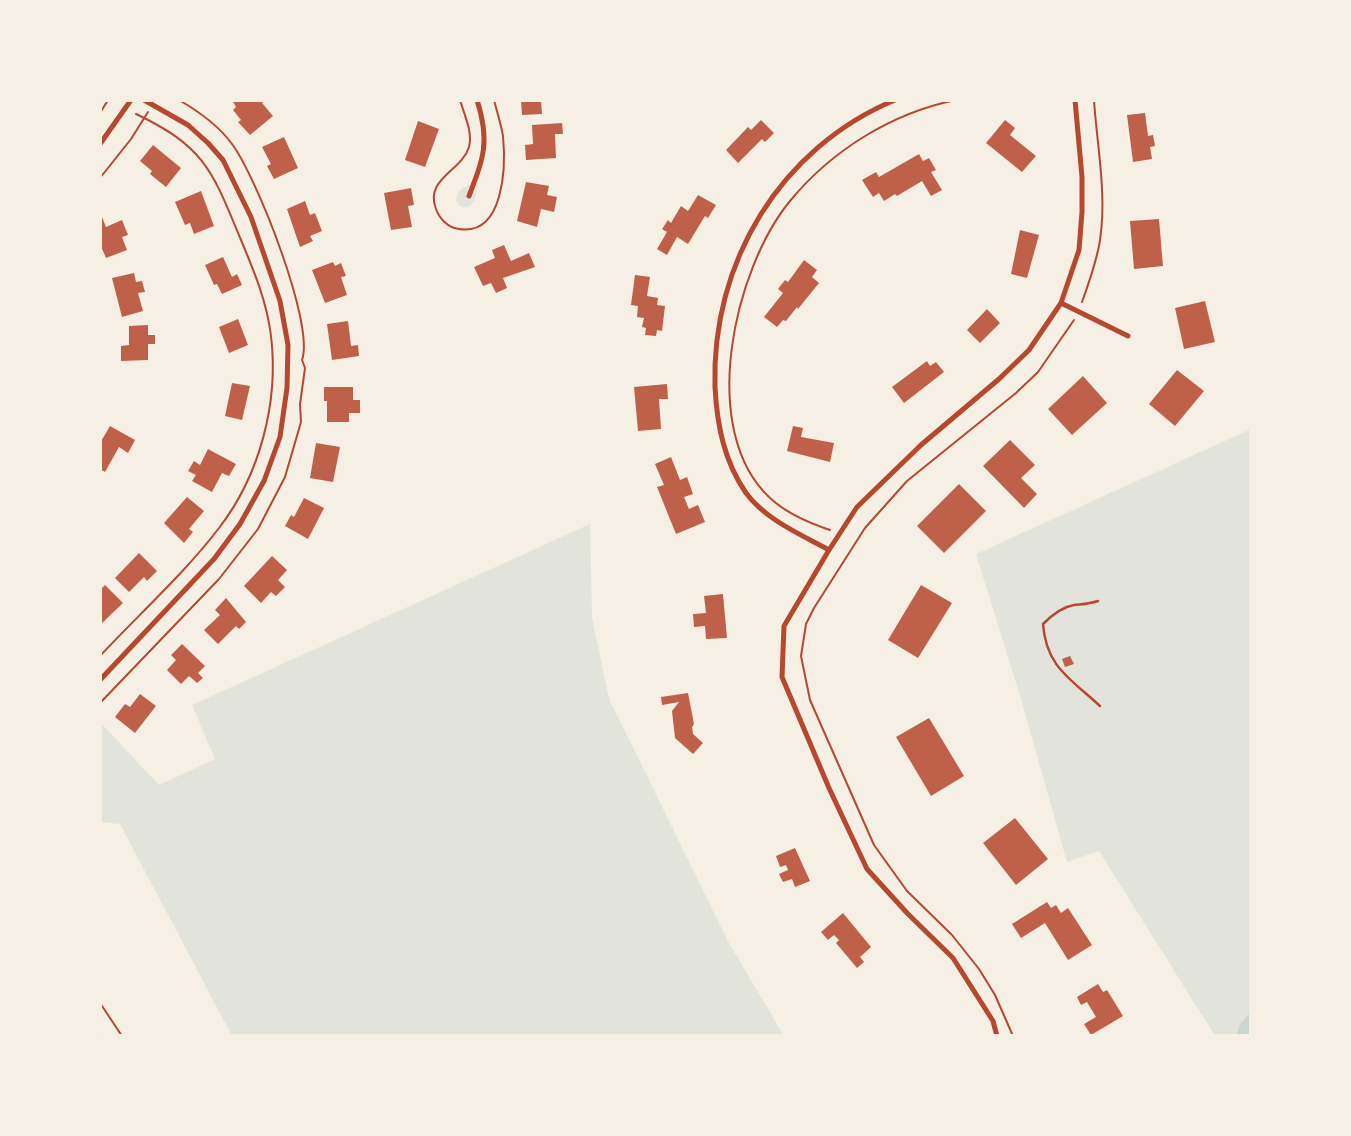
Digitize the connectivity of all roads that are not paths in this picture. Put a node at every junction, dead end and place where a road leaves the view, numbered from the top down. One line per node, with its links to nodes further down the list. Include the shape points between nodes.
1 (131, 100): 6 (street)
2 (144, 100): 12 (street, via 188,125 223,160 251,217 280,301 288,345 287,388 279,437 264,481 240,524 214,559)
3 (477, 100): 7 (street, via 486,142)
4 (895, 100): 10 (street, via 859,117 821,144 770,200 741,248 718,331 716,398 719,432 729,465 747,495 775,521)
5 (1075, 100): 8 (street, via 1082,212 1079,250)
6 (100, 144)
7 (469, 196)
8 (1061, 303): 9 (street); 10 (street, via 1029,350 857,507)
9 (1128, 336)
10 (829, 550): 14 (street, via 784,626 782,677 867,869 953,958 993,1021)
11 (1098, 601): 13 (lane, via 1070,605 1043,624 1058,669)
12 (100, 680)
13 (1100, 706)
14 (997, 1036)

